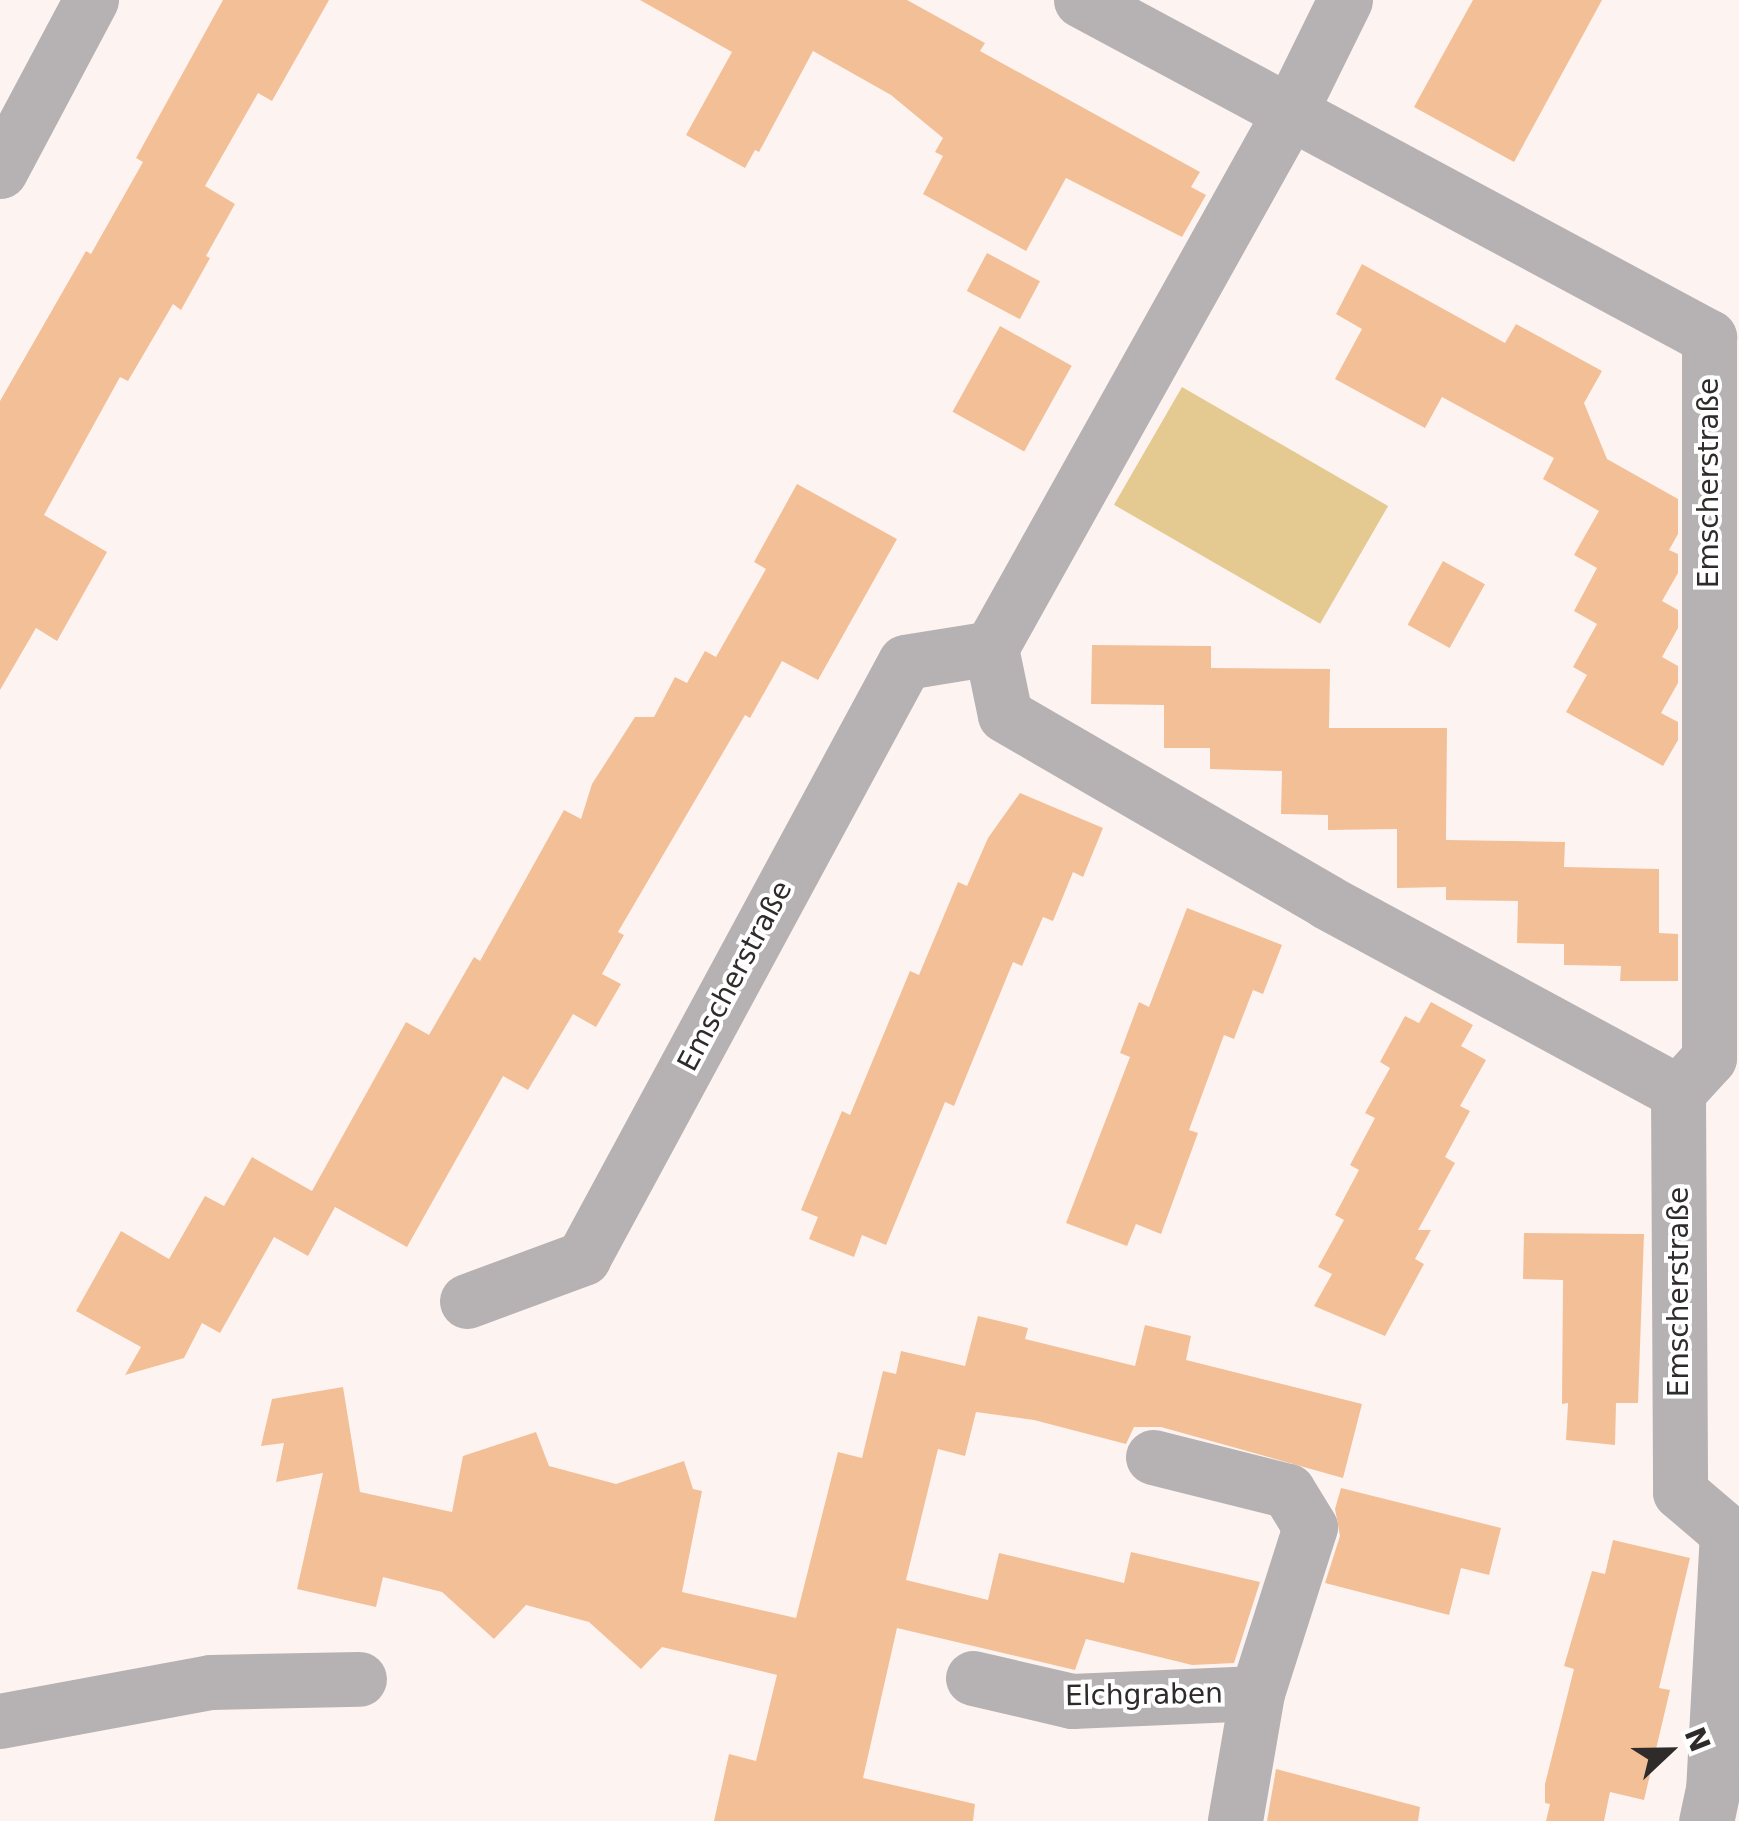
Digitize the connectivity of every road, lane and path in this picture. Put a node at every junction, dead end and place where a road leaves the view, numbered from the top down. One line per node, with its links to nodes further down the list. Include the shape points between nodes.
1 (91, 0): 5 (street)
2 (1081, 0): 4 (street, Emscherstraße)
3 (1346, 0): 4 (street)
4 (1290, 112): 6 (street); 7 (street, Emscherstraße, via 1709,337 1709,1058)
5 (0, 171)
6 (991, 648): 7 (street, via 1005,715 1326,902); 8 (street, Emscherstraße, via 905,662 582,1258)
7 (1678, 1092): 15 (street, Emscherstraße, via 1680,1492 1726,1532)
8 (467, 1301)
9 (1154, 1456): 12 (street, Elchgraben, via 1288,1491 1310,1527)
10 (974, 1678): 12 (street, Elchgraben, via 1072,1701)
11 (360, 1679): 13 (street, via 210,1682)
12 (1256, 1692): 14 (street, Elchgraben)
13 (0, 1722)
14 (1235, 1821)
15 (1706, 1821)

